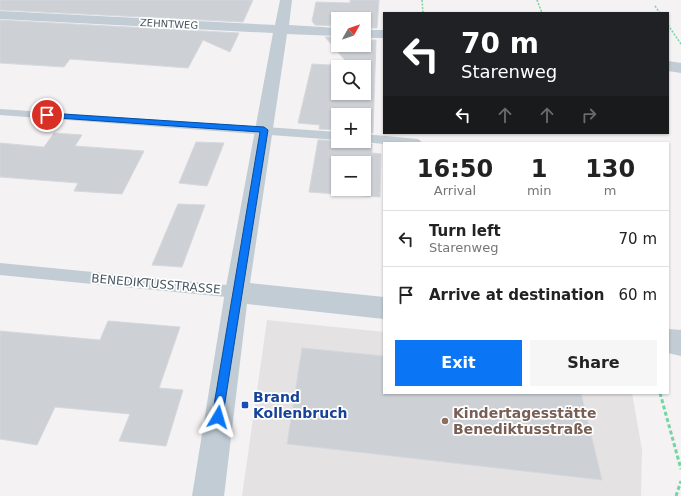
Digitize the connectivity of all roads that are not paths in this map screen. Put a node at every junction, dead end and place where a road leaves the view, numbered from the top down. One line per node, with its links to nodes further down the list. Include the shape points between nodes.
1 (286, 0): 3 (street)
2 (0, 15): 3 (street, ZEHNTWEG)
3 (281, 30): 4 (street, ZEHNTWEG); 10 (street)
4 (331, 32)
5 (371, 34): 6 (street)
6 (383, 34)
7 (669, 66): 8 (street)
8 (681, 68)
9 (0, 112): 10 (lane)
10 (264, 130): 11 (lane); 15 (street)
11 (331, 135)
12 (371, 139): 13 (lane)
13 (407, 142)
14 (0, 269): 15 (lane, BENEDIKTUSSTRASSE)
15 (237, 292): 16 (street, BENEDIKTUSSTRASSE); 19 (street)
16 (383, 308)
17 (669, 341): 18 (street)
18 (681, 343)
19 (208, 496)

